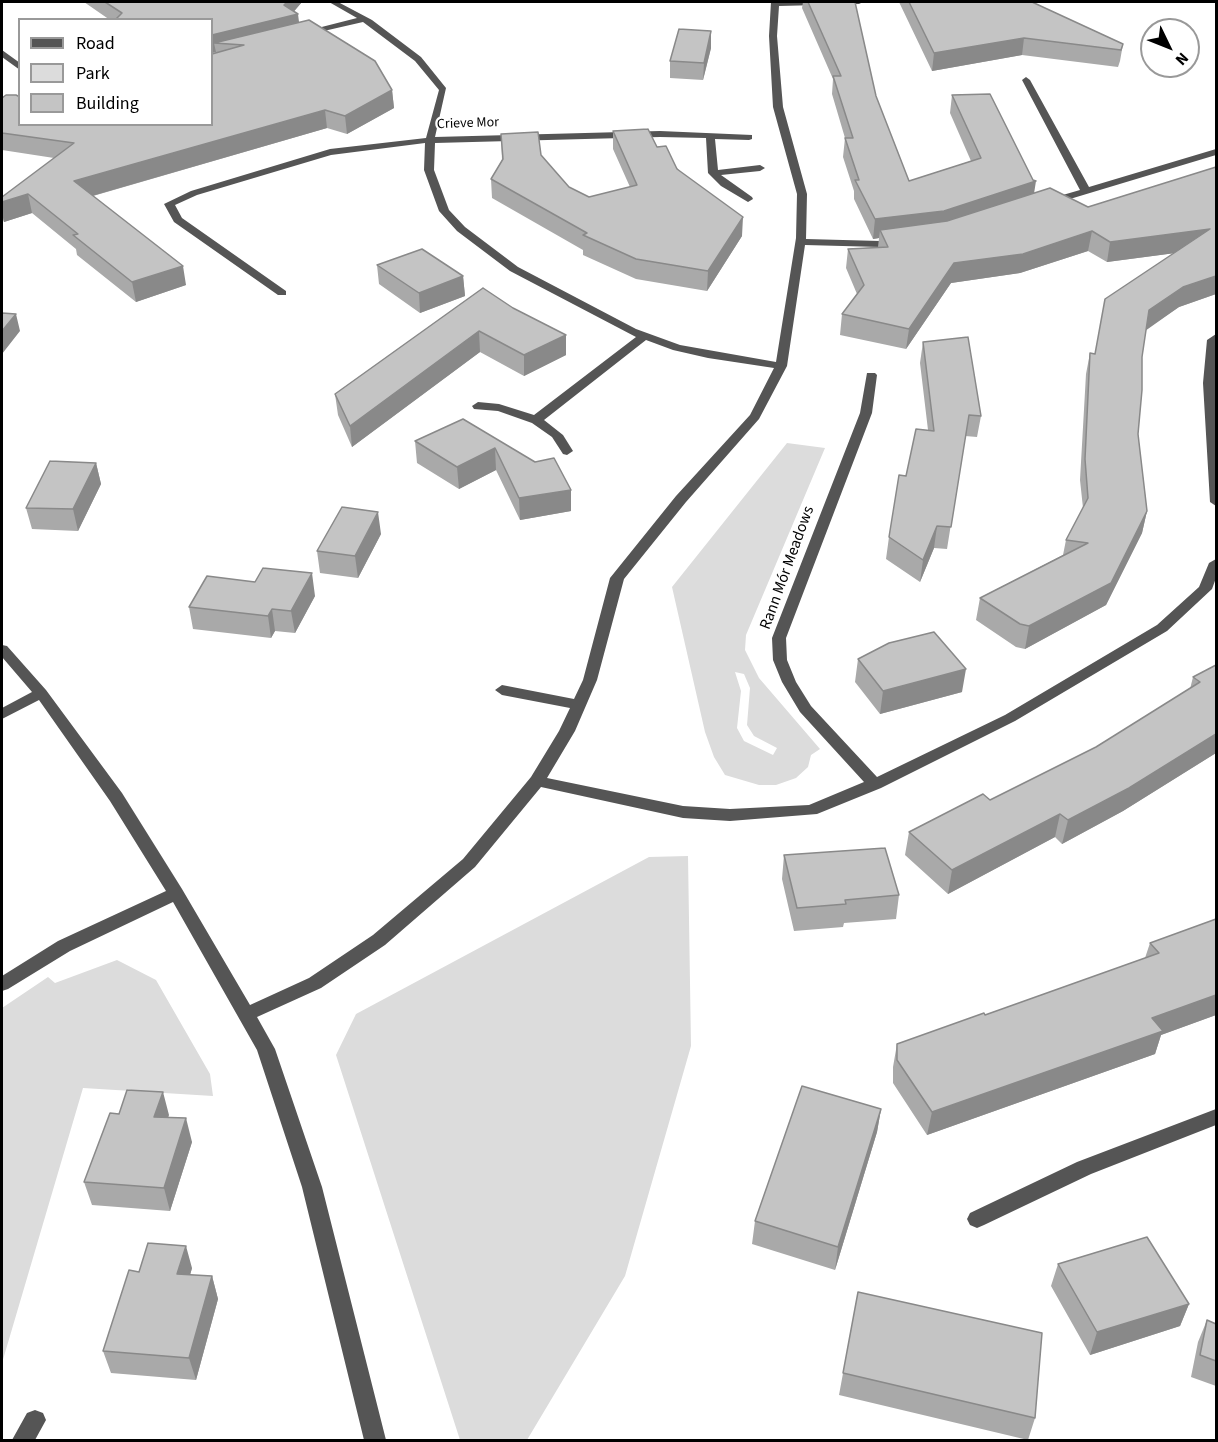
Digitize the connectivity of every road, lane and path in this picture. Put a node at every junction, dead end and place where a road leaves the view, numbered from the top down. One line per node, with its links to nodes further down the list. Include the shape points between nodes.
1 (333, 2): 4 (street)
2 (859, 2): 3 (street)
3 (775, 3): 19 (street, via 778,107 802,194)
4 (364, 19): 5 (street); 11 (street, via 418,59 443,90)
5 (298, 36)
6 (2, 53): 7 (street)
7 (18, 65)
8 (1026, 80): 15 (street)
9 (710, 136): 10 (street, Crieve Mor); 11 (street, Crieve Mor); 14 (street)
10 (749, 137)
11 (430, 141): 20 (street, via 330,152 169,204 178,220); 21 (street, Crieve Mor, via 429,170 444,211 461,229 514,269)
12 (1216, 152): 15 (street)
13 (760, 168): 14 (street)
14 (713, 173): 16 (street)
15 (1085, 189): 17 (street)
16 (748, 199)
17 (1032, 207)
18 (912, 239): 19 (street, via 880,244)
19 (800, 242): 23 (street)
20 (282, 293)
21 (644, 336): 23 (street, Crieve Mor, via 708,355); 26 (street)
22 (1216, 337): 28 (street, via 1209,383)
23 (781, 366): 33 (street, via 755,416 617,578 591,680)
24 (871, 375): 36 (street, Rann Mór Meadows, via 866,413 779,638 780,660 806,709)
25 (478, 406): 26 (street)
26 (536, 420): 27 (street, via 557,435)
27 (567, 451)
28 (1216, 502)
29 (1216, 563): 36 (street, via 1205,590 1162,628 1010,718)
30 (2, 649): 32 (street)
31 (502, 690): 33 (street)
32 (41, 693): 34 (street); 37 (street, via 116,797)
33 (579, 705): 35 (street)
34 (2, 714)
35 (537, 781): 36 (street, via 683,812 730,815 811,810); 39 (street, via 469,863 379,940 315,983)
36 (875, 784)
37 (176, 893): 38 (street, via 64,946); 39 (street)
38 (2, 984)
39 (246, 1014): 44 (street, via 266,1049 312,1187)
40 (1216, 1117): 41 (street, via 1084,1168)
41 (977, 1219)
42 (35, 1420): 43 (street)
43 (23, 1440)
44 (375, 1440)

